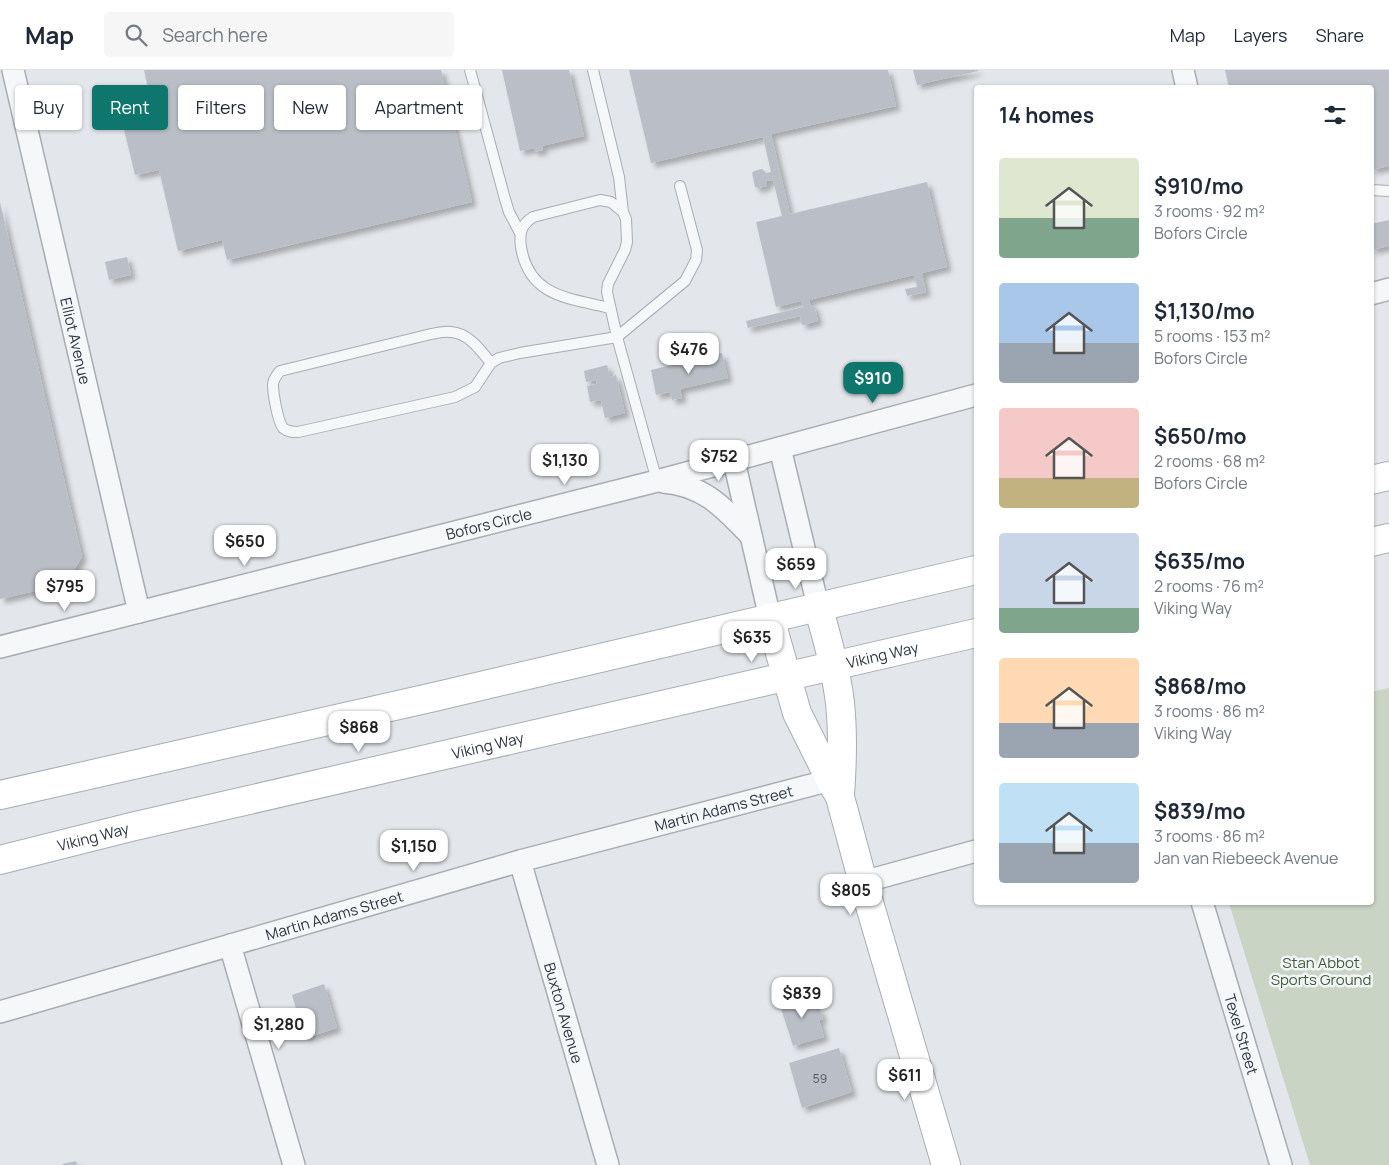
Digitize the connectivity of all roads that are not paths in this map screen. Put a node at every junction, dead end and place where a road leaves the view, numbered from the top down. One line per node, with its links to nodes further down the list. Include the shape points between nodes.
1 (13, 70): 27 (street, Elliot Avenue)
2 (470, 70): 10 (lane, via 505,199)
3 (593, 70): 9 (lane, via 619,177)
4 (1183, 70): 5 (street)
5 (1186, 85)
6 (680, 186): 14 (lane, via 696,260 685,281)
7 (1374, 190): 8 (lane)
8 (1389, 191)
9 (623, 212): 10 (lane, via 611,202 600,200 533,217 524,223); 13 (lane, via 627,242 608,284)
10 (520, 233): 13 (lane, via 526,268 535,280 550,292)
11 (1389, 289): 12 (street)
12 (1374, 293)
13 (610, 308): 14 (lane)
14 (617, 337): 15 (lane, via 512,354); 21 (lane)
15 (491, 363): 15 (lane, via 475,343 452,332 431,334 280,371 273,386 279,420 289,432 298,432 455,397 475,387)
16 (974, 396): 17 (street, Bofors Circle)
17 (780, 448): 18 (street, Bofors Circle); 26 (street)
18 (734, 461): 21 (street, Bofors Circle); 22 (street)
19 (1389, 476): 20 (main road)
20 (1374, 479)
21 (657, 481): 22 (street, via 680,484 706,495 727,510); 27 (street, Bofors Circle)
22 (753, 538): 28 (street)
23 (1389, 538): 24 (main road)
24 (1374, 541)
25 (974, 570): 26 (main road)
26 (818, 606): 28 (main road); 31 (main road)
27 (140, 612): 30 (street, Bofors Circle)
28 (770, 618): 32 (main road); 34 (main road)
29 (974, 633): 31 (main road, Viking Way)
30 (0, 647)
31 (834, 666): 32 (main road, Viking Way); 33 (main road, via 840,705)
32 (786, 677): 33 (main road, via 797,713); 36 (main road, Viking Way, via 160,820)
33 (838, 785): 37 (street, Martin Adams Street); 38 (main road)
34 (0, 796)
35 (974, 852): 38 (street)
36 (0, 860)
37 (520, 861): 40 (street, Martin Adams Street); 43 (street, Buxton Avenue)
38 (863, 882): 44 (main road)
39 (1203, 905): 45 (street, Texel Street)
40 (230, 945): 41 (street, Martin Adams Street); 42 (street)
41 (0, 1012)
42 (294, 1165)
43 (608, 1165)
44 (946, 1165)
45 (1281, 1165)

